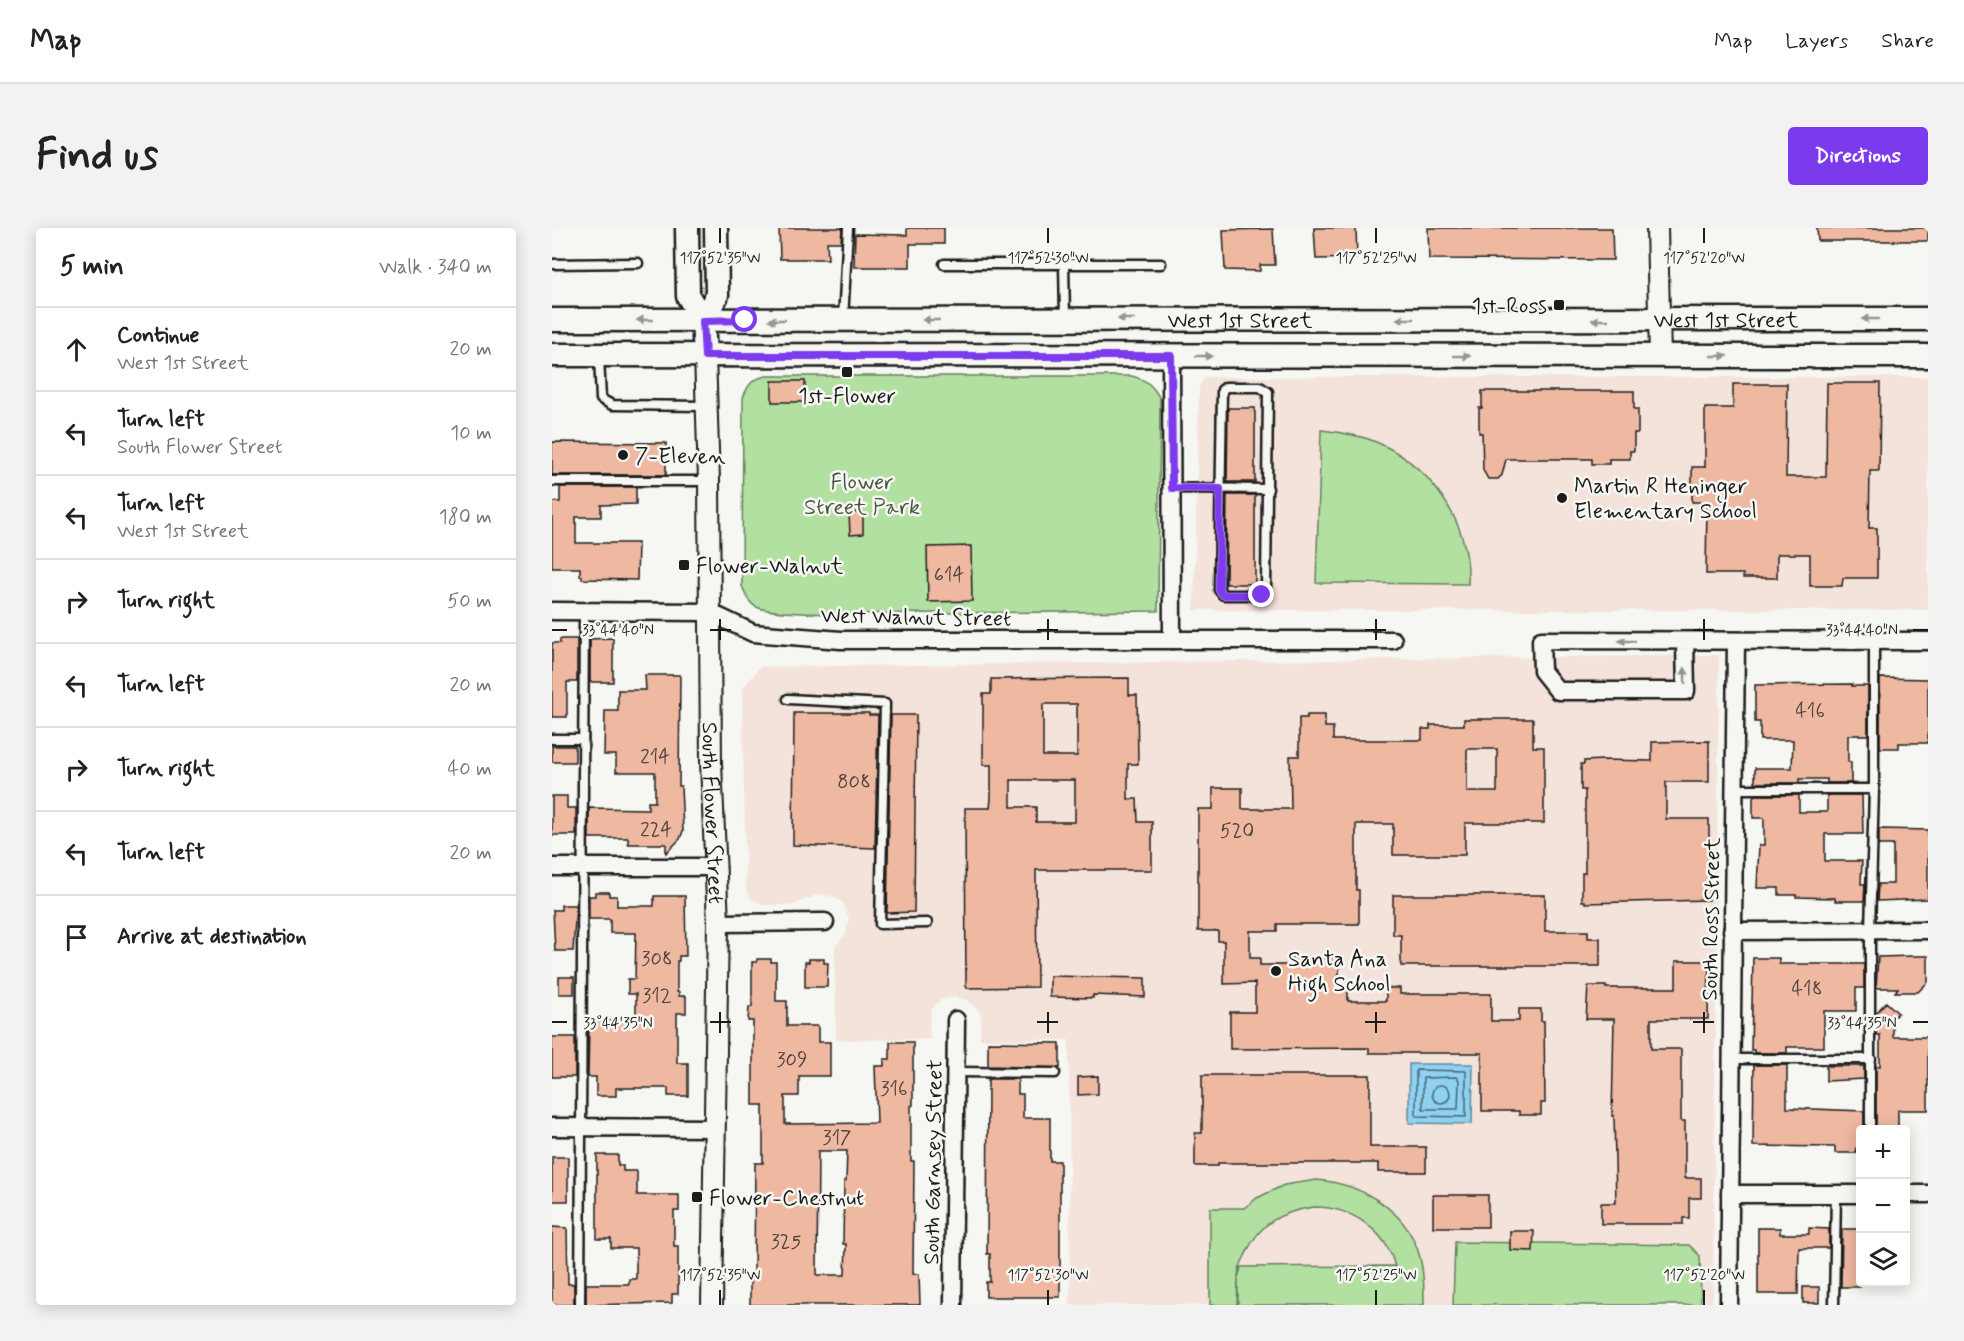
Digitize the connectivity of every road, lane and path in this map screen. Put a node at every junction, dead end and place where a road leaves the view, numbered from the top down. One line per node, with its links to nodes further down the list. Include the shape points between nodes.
1 (687, 228): 15 (main road, via 688,296)
2 (716, 228): 15 (main road, via 717,295)
3 (848, 228): 13 (lane)
4 (1657, 228): 14 (street)
5 (638, 263): 6 (lane)
6 (552, 264)
7 (944, 264): 8 (lane)
8 (1064, 264): 9 (lane); 10 (lane)
9 (1161, 264)
10 (1065, 319): 13 (main road, West 1st Street, one-way to 13); 14 (main road, West 1st Street, one-way to 10)
11 (1928, 319): 14 (main road, West 1st Street, one-way to 14)
12 (552, 320): 15 (main road, West 1st Street, one-way to 12)
13 (843, 320): 15 (main road, West 1st Street, one-way to 15)
14 (1659, 320): 20 (street)
15 (703, 321): 18 (main road, South Flower Street)
16 (552, 355): 17 (main road, West 1st Street)
17 (599, 355): 18 (main road, West 1st Street); 22 (lane, via 601,399 612,405)
18 (705, 356): 19 (main road, West 1st Street); 22 (street, South Flower Street)
19 (1171, 356): 20 (main road, West 1st Street, one-way to 20); 25 (street)
20 (1660, 356): 21 (main road, West 1st Street, one-way to 21)
21 (1928, 356)
22 (706, 406): 24 (street, South Flower Street)
23 (552, 481): 24 (lane)
24 (709, 481): 30 (street, South Flower Street)
25 (1172, 488): 26 (lane); 31 (street)
26 (1220, 489): 27 (lane); 27 (lane, via 1222,390 1260,387 1268,392); 27 (lane, via 1219,590 1223,595 1262,595 1266,591)
27 (1268, 489)
28 (552, 612): 29 (street, West Walnut Street)
29 (584, 612): 30 (street, West Walnut Street); 39 (lane)
30 (709, 612): 31 (street, West Walnut Street, via 753,633 841,640); 44 (street, South Flower Street)
31 (1172, 640): 32 (street, West Walnut Street)
32 (1393, 640)
33 (1685, 641): 33 (street, one-way to 33, via 1541,640 1542,670 1558,691 1686,691); 34 (street)
34 (1736, 641): 35 (street); 40 (street, South Ross Street)
35 (1874, 641): 36 (street); 41 (lane)
36 (1928, 641)
37 (788, 699): 47 (lane, via 885,704 880,924)
38 (552, 739): 39 (lane)
39 (583, 739): 43 (lane)
40 (1734, 789): 41 (lane); 50 (street, South Ross Street)
41 (1874, 789): 48 (lane)
42 (552, 867): 43 (street)
43 (583, 867): 44 (street); 58 (lane)
44 (717, 867): 46 (street, South Flower Street)
45 (825, 922): 46 (street)
46 (718, 923): 59 (street, South Flower Street)
47 (927, 923)
48 (1870, 930): 49 (street); 50 (street); 53 (lane)
49 (1928, 930)
50 (1732, 931): 52 (street, South Ross Street)
51 (956, 1020): 54 (street, South Garnsey Street)
52 (1732, 1059): 53 (lane); 60 (street, South Ross Street)
53 (1871, 1059): 56 (lane)
54 (956, 1072): 55 (lane); 67 (street, South Garnsey Street)
55 (1054, 1073)
56 (1870, 1125)
57 (552, 1127): 58 (street)
58 (581, 1128): 59 (street); 65 (lane)
59 (715, 1128): 66 (street, South Flower Street)
60 (1730, 1194): 61 (street); 68 (street, South Ross Street)
61 (1836, 1194): 62 (street); 69 (lane)
62 (1856, 1194)
63 (1910, 1194): 64 (street)
64 (1928, 1194)
65 (580, 1305)
66 (712, 1305)
67 (953, 1305)
68 (1729, 1305)
69 (1833, 1305)

